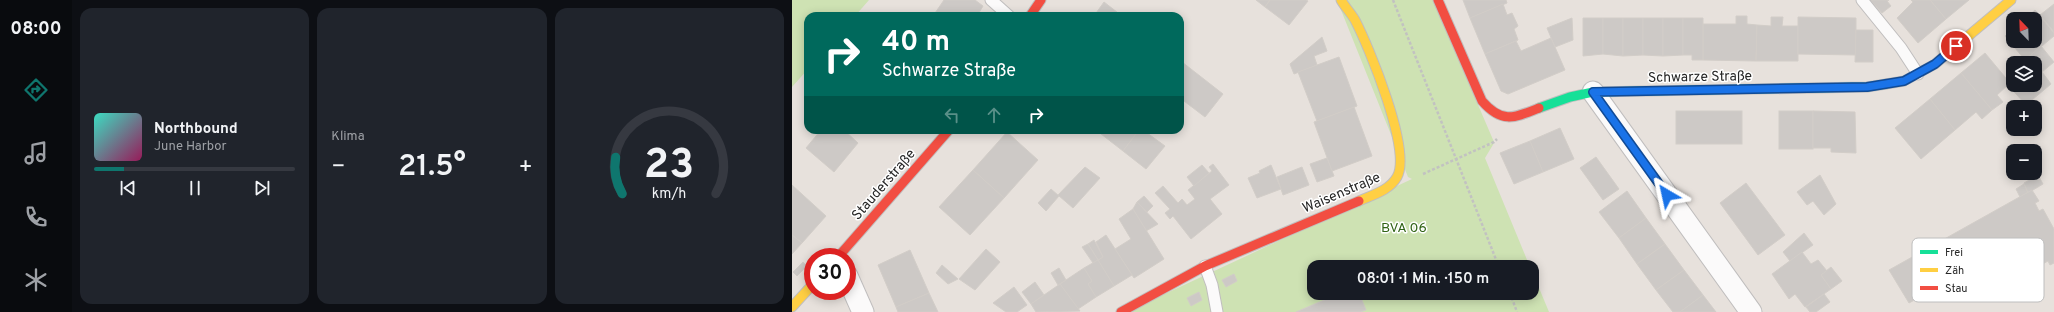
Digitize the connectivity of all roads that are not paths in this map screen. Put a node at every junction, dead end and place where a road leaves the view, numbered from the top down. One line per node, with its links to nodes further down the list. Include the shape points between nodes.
1 (991, 0): 7 (lane)
2 (1041, 0): 8 (street)
3 (1341, 0): 13 (street, Waisenstraße, via 1363,39 1395,130 1400,147 1401,165 1398,177 1384,190)
4 (1438, 0): 10 (street, Schwarze Straße, via 1482,101 1500,116 1513,118 1570,97)
5 (1862, 0): 9 (lane, via 1901,48)
6 (2011, 0): 9 (street, Schwarze Straße, via 1935,64)
7 (1004, 12)
8 (1033, 12)
9 (1918, 74): 10 (street, Schwarze Straße, via 1904,81 1867,87)
10 (1593, 92): 20 (street)
11 (946, 134): 12 (street, Stauderstraße)
12 (846, 248)
13 (1205, 266): 18 (street, Waisenstraße); 19 (lane)
14 (804, 294): 16 (street)
15 (856, 296): 17 (street)
16 (792, 307)
17 (863, 312)
18 (1121, 312)
19 (1217, 312)
20 (1751, 312)

